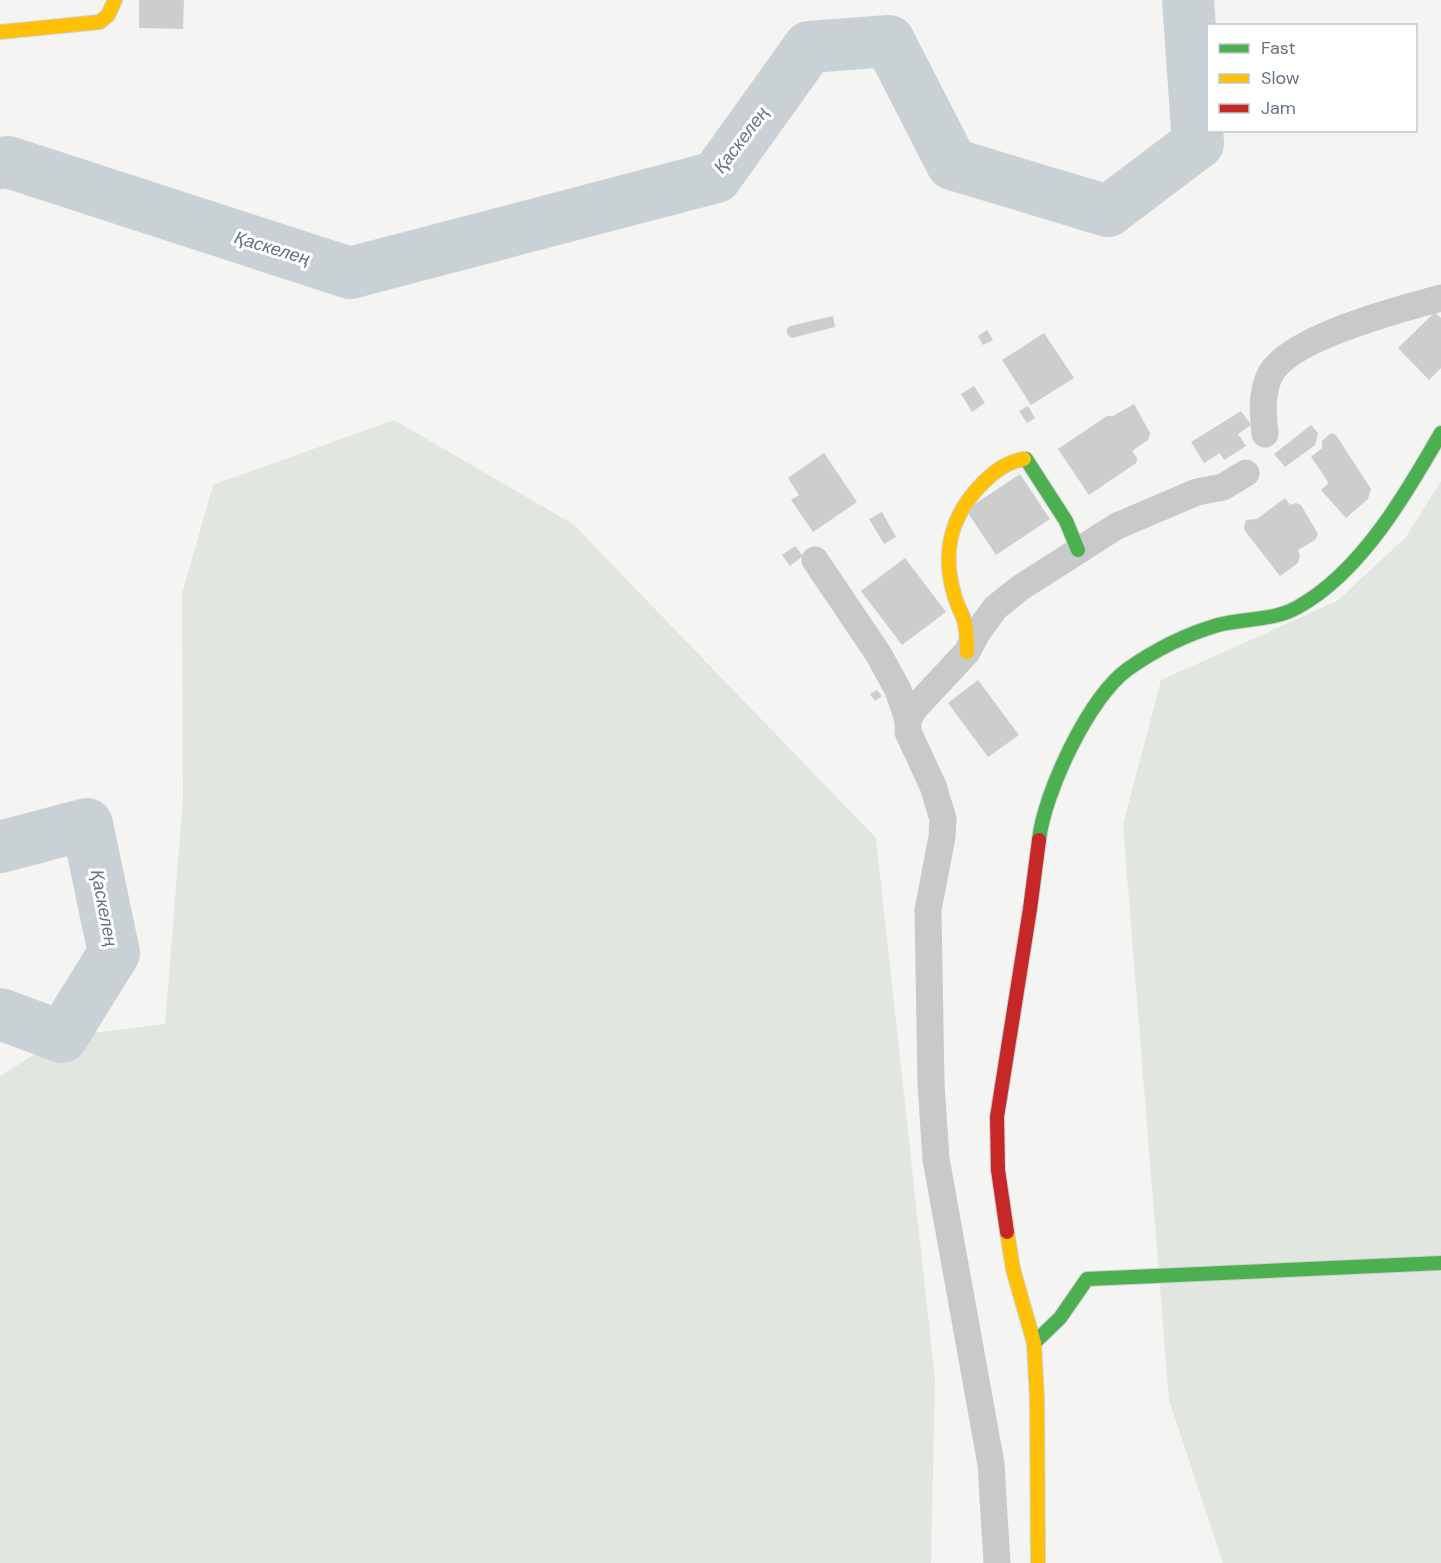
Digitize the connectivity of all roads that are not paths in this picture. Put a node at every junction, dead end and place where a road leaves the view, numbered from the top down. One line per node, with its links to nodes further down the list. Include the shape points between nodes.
1 (115, 0): 2 (street, via 100,22)
2 (0, 32)
3 (1441, 298): 5 (street, via 1368,319 1287,357 1271,374 1263,404)
4 (1441, 433): 12 (street, via 1403,499 1350,565 1323,590 1297,608 1276,616 1219,625 1169,645 1127,670 1084,724 1063,765 1041,820 997,1117 998,1170 1013,1269)
5 (1265, 434)
6 (1245, 473): 7 (street, via 1223,488 1197,492 1117,526)
7 (1077, 550): 9 (street, via 995,609); 9 (street, via 1066,521 1026,459 1015,460 991,474 958,512 949,534 948,558 954,594 965,623)
8 (815, 560): 10 (street, via 879,655 898,690)
9 (968, 652): 10 (street)
10 (908, 720): 13 (street, via 909,732 943,819 928,910 936,1159 991,1464)
11 (1441, 1263): 12 (street, via 1087,1279 1060,1318)
12 (1034, 1343): 14 (street)
13 (997, 1563)
14 (1038, 1563)

